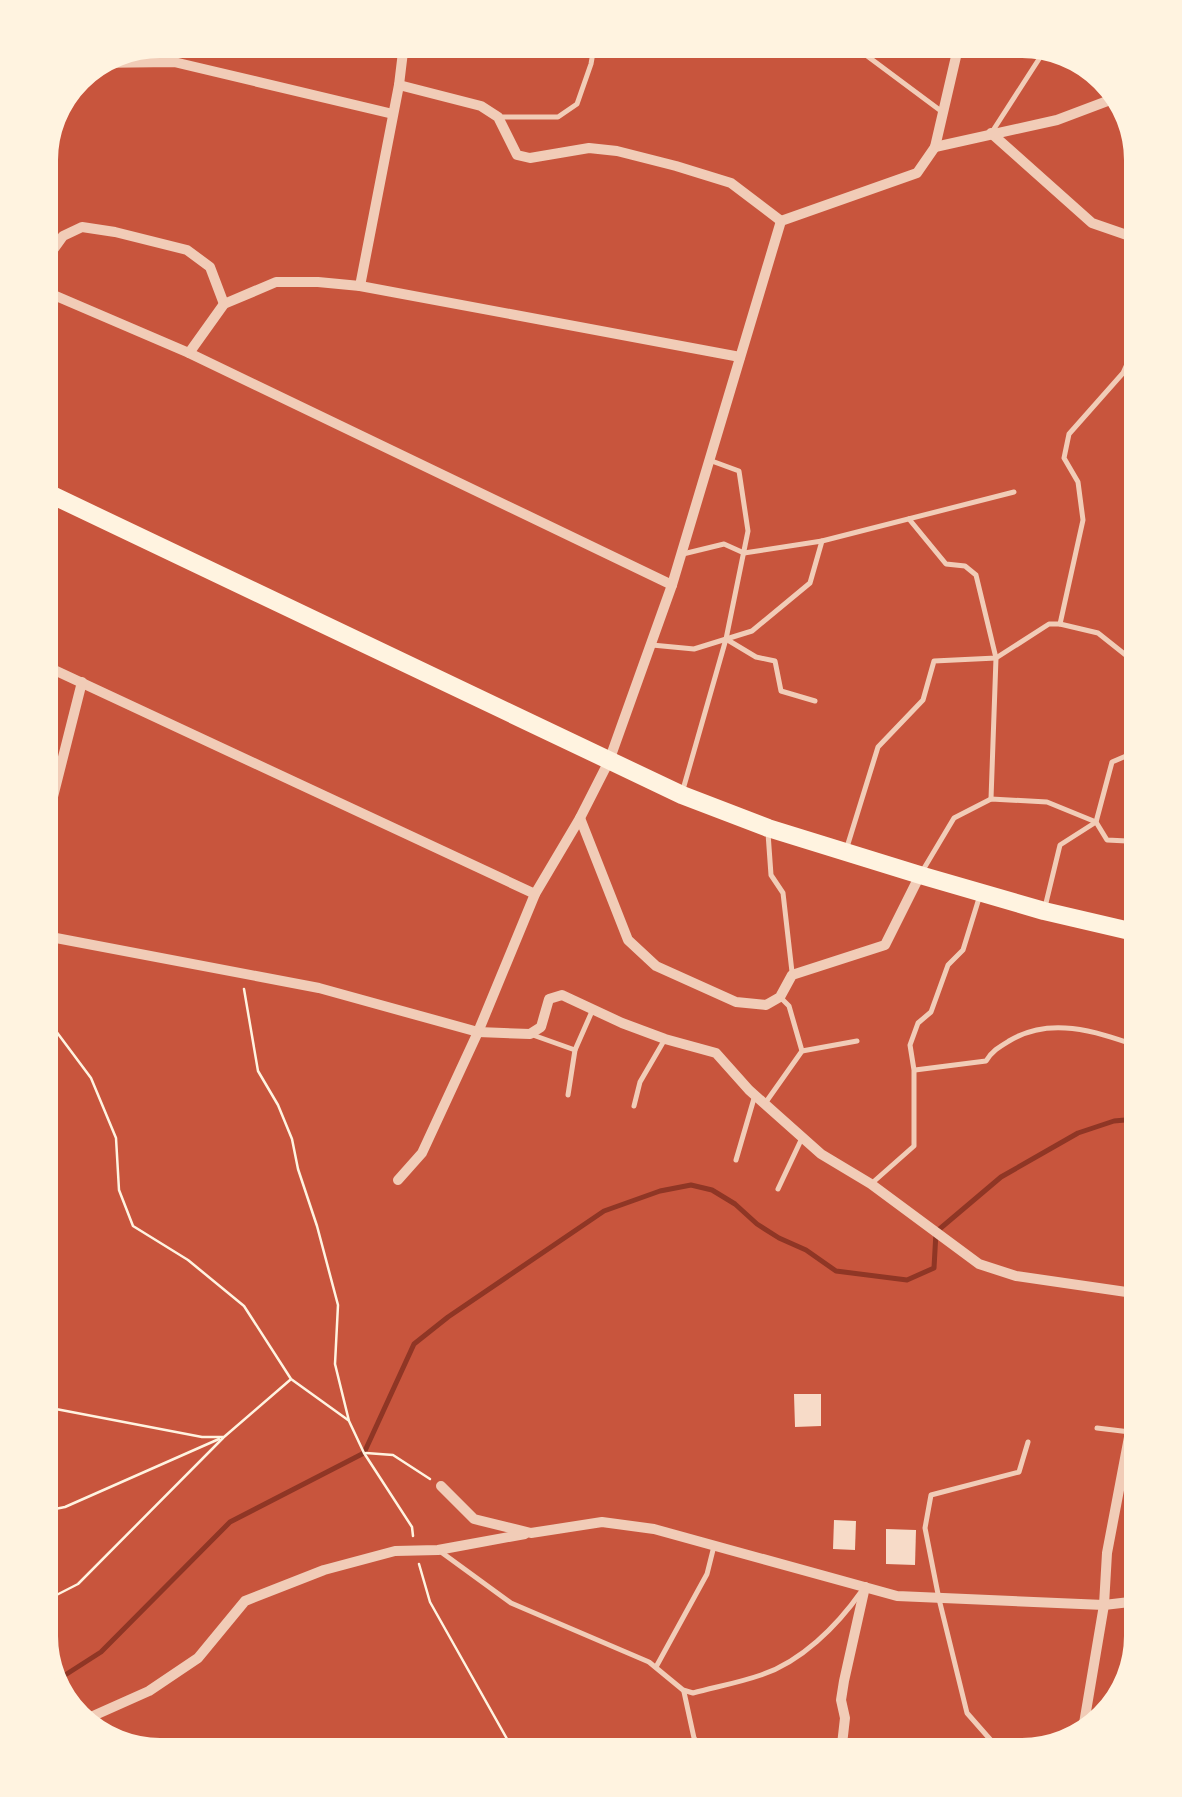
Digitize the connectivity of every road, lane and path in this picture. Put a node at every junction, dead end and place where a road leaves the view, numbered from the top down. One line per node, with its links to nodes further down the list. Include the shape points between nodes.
1 (403, 53): 7 (street)
2 (593, 53): 11 (lane, via 577,104 558,118)
3 (863, 53): 9 (lane)
4 (957, 53): 9 (street)
5 (1042, 55): 12 (lane)
6 (116, 63): 10 (street, via 174,62)
7 (399, 85): 10 (street); 11 (street, via 481,106)
8 (1111, 100): 12 (street, via 1057,120)
9 (943, 113): 13 (street)
10 (393, 114): 17 (street)
11 (498, 117): 14 (street, via 517,156 617,151 731,183)
12 (991, 133): 13 (street); 15 (street, via 1092,222)
13 (935, 147): 14 (street, via 918,172)
14 (782, 221): 22 (street)
15 (1130, 236)
16 (53, 250): 19 (street, via 82,227 187,250 210,267)
17 (360, 286): 19 (street, via 276,282); 22 (street)
18 (53, 295): 20 (street)
19 (224, 304): 20 (street)
20 (188, 354): 30 (street)
21 (1130, 356): 31 (lane, via 1069,434 1064,458 1078,482 1083,520)
22 (740, 357): 23 (street)
23 (710, 460): 28 (lane, via 739,471 748,530); 29 (street)
24 (1014, 492): 26 (lane)
25 (53, 496): 40 (highway)
26 (910, 519): 27 (lane); 34 (lane, via 946,564 976,575)
27 (822, 541): 28 (lane); 32 (lane, via 810,583 752,632)
28 (744, 553): 29 (lane, via 724,544); 32 (lane)
29 (682, 554): 30 (street)
30 (672, 585): 33 (street)
31 (1060, 624): 34 (lane, via 1048,624); 35 (lane, via 1098,633)
32 (726, 639): 33 (lane, via 694,649); 38 (lane, via 775,660 782,691); 41 (lane)
33 (652, 645): 40 (street)
34 (996, 658): 43 (lane); 48 (lane, via 934,660 922,700 878,747)
35 (1130, 658)
36 (53, 669): 37 (street)
37 (82, 682): 42 (street); 51 (street)
38 (815, 701)
39 (1130, 754): 45 (lane, via 1112,762)
40 (608, 762): 41 (highway); 44 (street)
41 (682, 795): 46 (highway)
42 (53, 797)
43 (991, 800): 45 (lane, via 1047,802); 49 (lane, via 954,818)
44 (580, 818): 51 (street); 57 (street, via 628,940 656,966 736,1002 766,1006)
45 (1096, 822): 47 (lane, via 1107,840); 52 (lane, via 1060,844)
46 (768, 828): 48 (highway); 56 (lane, via 772,875 784,893)
47 (1130, 841)
48 (846, 850): 49 (highway)
49 (920, 874): 50 (highway); 56 (street, via 885,945)
50 (981, 892): 52 (highway); 67 (lane, via 963,950 948,965 931,1012 918,1023 910,1045)
51 (535, 894): 60 (street)
52 (1044, 911): 53 (highway)
53 (1130, 931)
54 (53, 937): 55 (street)
55 (241, 973): 60 (street); 80 (path, via 258,1071 292,1139 338,1305 335,1364)
56 (792, 976): 57 (street)
57 (780, 997): 66 (lane, via 789,1006)
58 (593, 1010): 61 (street, via 562,995 549,998 540,1027); 62 (street); 65 (lane)
59 (53, 1028): 78 (path, via 90,1078 116,1138 120,1190 133,1226 244,1306)
60 (478, 1032): 61 (street); 74 (street, via 422,1153)
61 (530, 1034): 65 (lane)
62 (665, 1039): 69 (street, via 716,1052); 71 (lane)
63 (856, 1041): 66 (lane)
64 (1130, 1043): 67 (lane, via 1065,1026 1024,1032 986,1061)
65 (575, 1050): 68 (lane)
66 (802, 1052): 70 (lane)
67 (914, 1070): 75 (lane, via 914,1146)
68 (568, 1095)
69 (755, 1095): 70 (street); 73 (lane)
70 (765, 1104): 72 (street)
71 (634, 1106)
72 (802, 1138): 75 (street); 76 (lane)
73 (736, 1160)
74 (398, 1180)
75 (871, 1184): 77 (street, via 991,1270)
76 (778, 1189)
77 (1130, 1293)
78 (291, 1380): 80 (path); 83 (path)
79 (53, 1408): 83 (path)
80 (350, 1421): 85 (path)
81 (1097, 1428): 82 (lane)
82 (1130, 1432): 96 (street)
83 (224, 1437): 87 (path); 93 (path, via 78,1584)
84 (1028, 1442): 94 (lane, via 1019,1472 931,1495 925,1528)
85 (364, 1453): 86 (path, via 393,1455); 90 (path, via 412,1526)
86 (440, 1486): 88 (street, via 474,1520)
87 (53, 1509)
88 (531, 1533): 89 (street, via 602,1522); 91 (street)
89 (714, 1546): 92 (street); 97 (lane)
90 (415, 1550): 91 (street); 99 (street, via 324,1570 246,1602 198,1658 149,1691); 101 (path, via 430,1602)
91 (438, 1550): 97 (lane, via 511,1603)
92 (865, 1587): 94 (street); 98 (lane, via 844,1617 797,1656 764,1674); 103 (street, via 841,1700)
93 (53, 1597)
94 (939, 1599): 96 (street); 104 (lane, via 968,1713)
95 (1130, 1602): 96 (street)
96 (1104, 1605): 100 (street)
97 (656, 1667): 98 (lane)
98 (684, 1690): 102 (lane)
99 (89, 1718)
100 (1084, 1724)
101 (510, 1744)
102 (698, 1744)
103 (842, 1744)
104 (995, 1744)

